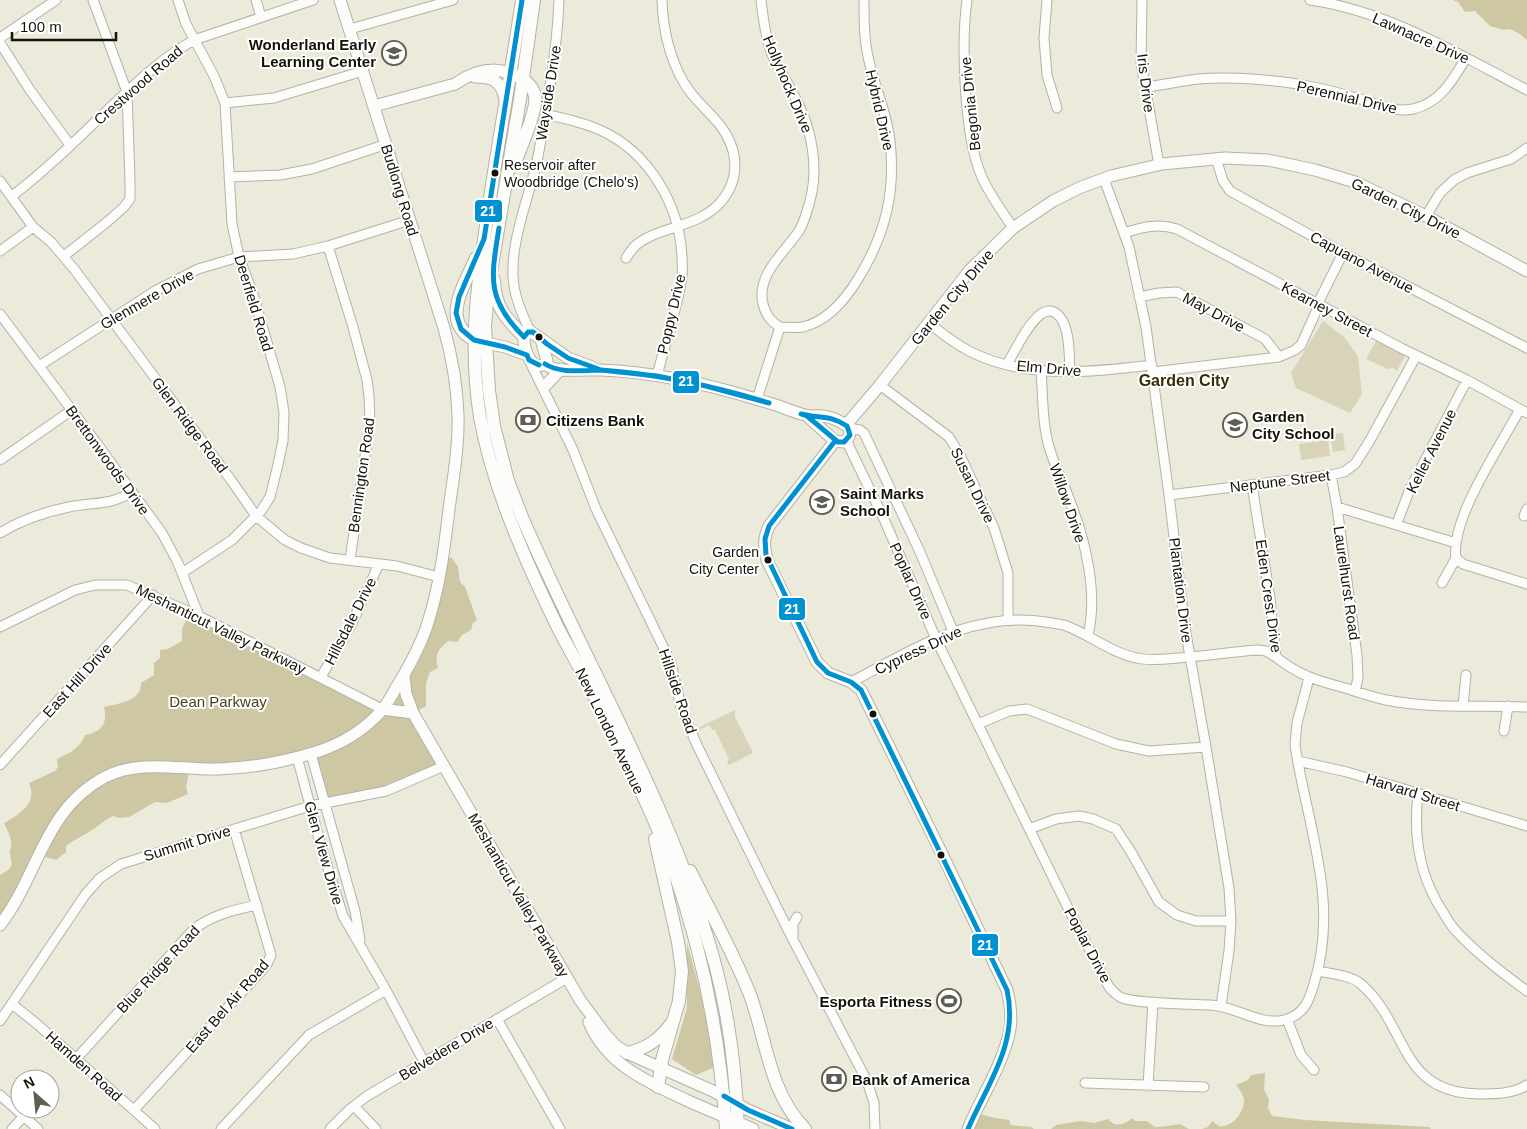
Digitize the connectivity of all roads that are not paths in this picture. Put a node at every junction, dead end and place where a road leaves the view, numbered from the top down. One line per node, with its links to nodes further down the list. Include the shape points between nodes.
1 (56, 0): 20 (street)
2 (93, 0): 29 (street)
3 (178, 0): 21 (street, Deerfield Road)
4 (256, 0): 18 (street)
5 (313, 0): 18 (street, Crestwood Road)
6 (340, 0): 19 (street, Budlong Road)
7 (453, 0): 19 (street)
8 (522, 0): 25 (main road)
9 (534, 0): 25 (main road)
10 (559, 0): 34 (street, Wayside Drive, via 553,71)
11 (662, 0): 47 (street, via 666,39 673,62 686,86 728,138 736,161 732,184 718,205 705,216)
12 (761, 0): 64 (street, Hollyhock Drive, via 770,50 801,109 810,133 814,160 812,191 800,230 764,278 761,289 770,322)
13 (864, 0): 64 (street, Hybrid Drive, via 869,60 890,141 890,205 879,241 850,293 827,316 816,322 801,327)
14 (967, 0): 48 (street, Begonia Drive, via 964,58 973,148 981,175)
15 (1047, 0): 33 (street, via 1046,65)
16 (1142, 0): 27 (street, Iris Drive, via 1141,63)
17 (1310, 0): 23 (street, Lawnacre Drive, via 1385,19)
18 (261, 17): 21 (street, Crestwood Road)
19 (350, 29): 24 (street, Budlong Road)
20 (0, 38)
21 (194, 40): 29 (street, Crestwood Road, via 168,56); 31 (street, Deerfield Road)
22 (0, 42): 36 (street)
23 (1466, 58): 27 (street, Perennial Drive, via 1441,94 1426,105 1411,110 1389,109 1312,86 1257,80 1199,79); 28 (street, Lawnacre Drive)
24 (363, 71): 31 (street, via 274,98); 32 (street, Budlong Road)
25 (516, 75): 26 (street, via 501,70 485,70); 30 (main road); 57 (main road, via 530,84 535,100 528,128 507,181)
26 (466, 76): 30 (street, via 492,79 501,86); 32 (street, via 455,84)
27 (1146, 87): 39 (street, Iris Drive)
28 (1527, 90)
29 (127, 92): 36 (street, Crestwood Road); 54 (street, via 130,199 108,222)
30 (505, 99): 50 (main road)
31 (225, 103): 40 (street, Deerfield Road)
32 (374, 106): 35 (street, Budlong Road)
33 (1057, 108)
34 (545, 114): 47 (street, Poppy Drive, via 600,130 629,148 649,168 665,194); 65 (street, Wayside Drive, via 514,258 516,295)
35 (386, 144): 40 (street, via 312,169 280,175); 45 (street, Budlong Road)
36 (70, 145): 43 (street, Crestwood Road, via 41,174)
37 (1527, 148): 44 (street, via 1510,159 1454,180 1440,193)
38 (1216, 158): 39 (street, Garden City Drive); 44 (street, Garden City Drive, via 1268,160 1316,170 1355,182); 53 (street, Capuano Avenue, via 1223,181 1230,191)
39 (1159, 165): 41 (street, Garden City Drive)
40 (229, 177): 55 (street, Deerfield Road, via 232,224)
41 (1104, 179): 48 (street, Garden City Drive, via 1053,201); 49 (street, Plantation Drive)
42 (0, 181): 43 (street, Glen Ridge Road)
43 (12, 196): 46 (street, Glen Ridge Road)
44 (1426, 216): 58 (street, Garden City Drive)
45 (410, 220): 51 (street, Glenmere Drive); 104 (street, Budlong Road, via 447,340 456,381 457,448)
46 (33, 227): 52 (street); 54 (street, Glen Ridge Road)
47 (678, 227): 56 (street, via 648,238 635,246); 80 (street, Poppy Drive, via 682,275)
48 (1013, 228): 63 (street, Garden City Drive, via 970,270)
49 (1124, 233): 59 (street, Plantation Drive); 60 (street, Kearney Street, via 1157,225 1177,229)
50 (484, 239): 67 (main road, via 476,290); 67 (main road, via 456,308 459,326 465,334)
51 (328, 246): 55 (street, Glenmere Drive, via 293,254); 101 (street, Bennington Road, via 370,396 368,439)
52 (0, 251)
53 (1343, 253): 60 (street); 68 (street, Capuano Avenue)
54 (64, 256): 62 (street, Glen Ridge Road)
55 (239, 257): 62 (street, Glenmere Drive, via 177,278); 96 (street, Deerfield Road, via 280,387 284,412 282,441 270,497)
56 (626, 258)
57 (494, 263): 65 (main road, via 495,294 500,309); 67 (main road)
58 (1525, 266)
59 (1139, 297): 71 (street, May Drive, via 1177,292 1265,339); 75 (street, Plantation Drive)
60 (1319, 304): 69 (street, Kearney Street); 71 (street, via 1301,345)
61 (0, 314): 74 (street, Brettonwoods Drive)
62 (112, 318): 74 (street, Glenmere Drive); 96 (street, Glen Ridge Road)
63 (928, 322): 73 (street, Elm Drive, via 971,352); 82 (street, Garden City Drive)
64 (780, 327): 84 (street)
65 (527, 334): 66 (street, via 536,334); 70 (street, via 524,344)
66 (541, 339): 72 (street, via 547,361); 77 (street, via 568,358)
67 (480, 342): 70 (street, via 505,347); 138 (main road, New London Avenue, via 475,378 484,437 506,506 528,562); 141 (main road, New London Avenue, via 498,446 514,499)
68 (1527, 348)
69 (1416, 356): 81 (street, Kearney Street); 91 (street, Neptune Street, via 1355,464 1344,472)
70 (528, 357): 72 (street, via 539,365); 83 (street, Hillside Road)
71 (1279, 357): 75 (street, Elm Drive)
72 (544, 364): 76 (street); 83 (street, Hillside Road)
73 (1008, 364): 78 (street, Elm Drive); 79 (street, via 1038,315 1052,311 1061,317 1065,326)
74 (39, 366): 85 (street, Brettonwoods Drive)
75 (1152, 368): 79 (street, Elm Drive); 94 (street, Plantation Drive)
76 (562, 369): 77 (street); 83 (street)
77 (601, 370): 80 (street)
78 (1041, 370): 79 (street, Elm Drive); 112 (street, Willow Drive, via 1050,448 1072,504 1088,567 1092,619)
79 (1070, 371)
80 (656, 376): 84 (street)
81 (1467, 380): 86 (street, Kearney Street); 97 (street, Keller Avenue, via 1410,489)
82 (880, 385): 88 (street, Garden City Drive); 109 (street, Susan Drive, via 949,437 960,455 994,528 1008,573)
83 (545, 387): 147 (street, Hillside Road, via 596,509 672,663 681,707 696,743)
84 (757, 399): 87 (street)
85 (72, 410): 90 (street); 93 (street, Brettonwoods Drive)
86 (1524, 411): 99 (street, via 1467,506)
87 (807, 416): 88 (street, via 834,418); 89 (street)
88 (845, 426): 89 (street, Garden City Drive, via 850,434); 89 (street, Garden City Drive, via 833,427); 111 (street, Poplar Drive, via 864,433)
89 (838, 439): 113 (street, Poplar Drive, via 884,519); 120 (street, via 769,526 764,546 767,560 818,662 828,673)
90 (0, 460)
91 (1331, 475): 92 (street, Neptune Street); 95 (street, Laurelhurst Road)
92 (1252, 485): 94 (street, Neptune Street); 115 (street, Eden Crest Drive)
93 (132, 491): 98 (street, via 115,501 46,512); 103 (street, Brettonwoods Drive, via 162,533)
94 (1169, 495): 114 (street, Plantation Drive)
95 (1337, 507): 97 (street); 121 (street, Laurelhurst Road, via 1357,655)
96 (256, 516): 101 (street, Glen Ridge Road, via 285,540 302,548 330,558); 103 (street, Deerfield Road, via 232,540)
97 (1397, 524): 99 (street)
98 (0, 534)
99 (1456, 543): 100 (street)
100 (1456, 558): 105 (street); 106 (street, via 1463,564)
101 (350, 560): 102 (street, Glen Ridge Road)
102 (379, 564): 104 (street, Glen Ridge Road); 118 (street, Hillsdale Drive, via 352,623)
103 (182, 573): 108 (street, Brettonwoods Drive)
104 (439, 577): 116 (street, via 429,620)
105 (1442, 583)
106 (1527, 584)
107 (154, 595): 108 (street, Meshanticut Valley Parkway); 110 (street, Meshanticut Valley Parkway, via 127,585 95,585 75,590); 133 (street, East Hill Drive)
108 (199, 616): 118 (street, Meshanticut Valley Parkway)
109 (1008, 619): 111 (street, Cypress Drive); 112 (street, Cypress Drive, via 1063,625)
110 (0, 627)
111 (953, 631): 113 (street, Cypress Drive)
112 (1088, 635): 114 (street, Cypress Drive, via 1116,651 1137,658)
113 (936, 639): 120 (street, Cypress Drive); 127 (street, Poplar Drive)
114 (1189, 657): 115 (street, Cypress Drive, via 1257,650 1266,651); 129 (street, Plantation Drive)
115 (1276, 658): 119 (street, Eden Crest Drive)
116 (404, 675): 125 (street); 126 (street)
117 (1466, 675): 122 (street)
118 (321, 678): 125 (street, Meshanticut Valley Parkway)
119 (1309, 678): 121 (street, Eden Crest Drive); 132 (street, via 1297,723 1295,745)
120 (851, 682): 192 (street, via 861,690 1007,990 1010,1027 1006,1043)
121 (1355, 691): 122 (street, Eden Crest Drive, via 1410,704)
122 (1463, 706): 123 (street, Eden Crest Drive)
123 (1508, 706): 124 (street, Eden Crest Drive); 128 (street)
124 (1527, 707)
125 (382, 709): 126 (street); 130 (street, via 359,732)
126 (413, 713): 134 (street, Meshanticut Valley Parkway)
127 (978, 724): 129 (street, via 1009,711 1027,709 1116,744 1149,751); 142 (street, Poplar Drive)
128 (1504, 731)
129 (1206, 747): 145 (street, Plantation Drive, via 1229,888)
130 (311, 754): 131 (street); 136 (street, Glen View Drive)
131 (297, 757): 137 (street, Glen View Drive); 146 (street, via 220,769 138,767 106,777 77,798 58,820 14,906)
132 (1298, 761): 135 (street, Harvard Street); 149 (street, via 1322,878 1324,940)
133 (0, 765)
134 (444, 766): 136 (street, Summit Drive, via 393,789); 150 (street, Meshanticut Valley Parkway)
135 (1418, 794): 139 (street, Harvard Street); 152 (street, via 1418,855 1435,899 1454,930)
136 (324, 804): 137 (street, Summit Drive); 148 (street, Glen View Drive, via 355,911)
137 (310, 806): 140 (street, Summit Drive); 148 (street, Glen View Drive, via 342,916)
138 (649, 812): 159 (main road, via 681,962 680,992); 172 (main road, New London Avenue, via 672,865 699,952)
139 (1527, 826)
140 (234, 829): 143 (street, East Bel Air Road); 155 (street, Summit Drive, via 132,860 100,878 85,895)
141 (667, 829): 174 (main road, New London Avenue, via 716,970 731,1043); 190 (main road, via 746,985 780,1095)
142 (1029, 829): 145 (street, via 1056,819 1079,816 1116,829 1160,902 1177,915 1196,922); 154 (street, Poplar Drive, via 1114,993 1122,998)
143 (257, 905): 162 (street, Blue Ridge Road, via 215,916 200,924); 176 (street, East Bel Air Road, via 271,955 267,964)
144 (797, 917): 147 (street)
145 (1230, 922): 156 (street, Plantation Drive)
146 (0, 926)
147 (792, 937): 191 (street, Hillside Road, via 867,1081 874,1103)
148 (361, 946): 151 (street, Glen View Drive)
149 (1318, 971): 158 (street, via 1308,1002 1298,1014); 167 (street, via 1360,983 1379,1004 1410,1060 1424,1076 1440,1087 1463,1093 1499,1094)
150 (567, 978): 153 (street, Meshanticut Valley Parkway); 157 (street, Belvedere Drive)
151 (386, 990): 163 (street, Glen View Drive); 184 (street, via 309,1035)
152 (1527, 991)
153 (580, 1000): 161 (street, Meshanticut Valley Parkway, via 611,1041); 170 (street, Meshanticut Valley Parkway, via 594,1032 608,1052 628,1070)
154 (1153, 1002): 156 (street, Poplar Drive); 168 (street)
155 (12, 1004): 160 (street, Summit Drive); 162 (street, Hamden Road)
156 (1221, 1006): 158 (street, Poplar Drive, via 1264,1020)
157 (497, 1019): 163 (street, Belvedere Drive); 187 (street)
158 (1287, 1019): 165 (street, via 1301,1055)
159 (674, 1020): 161 (main road, via 653,1043); 164 (main road)
160 (0, 1022)
161 (627, 1053): 164 (street, Meshanticut Valley Parkway)
162 (76, 1059): 176 (street, Hamden Road)
163 (424, 1062): 175 (street, Belvedere Drive)
164 (661, 1069): 170 (main road); 172 (street, Meshanticut Valley Parkway)
165 (1314, 1070)
166 (1085, 1083): 168 (street)
167 (1527, 1085)
168 (1148, 1086): 169 (street)
169 (1204, 1086)
170 (658, 1087): 179 (street, Meshanticut Valley Parkway)
171 (0, 1095): 173 (street)
172 (724, 1096): 174 (street, Meshanticut Valley Parkway); 179 (main road, New London Avenue)
173 (10, 1104)
174 (737, 1104): 180 (main road, New London Avenue); 189 (street, Meshanticut Valley Parkway)
175 (354, 1106): 185 (street, Belvedere Drive); 186 (street)
176 (134, 1110): 183 (street, Hamden Road)
177 (21, 1119): 181 (street)
178 (27, 1119): 182 (street)
179 (726, 1123): 180 (street, Meshanticut Valley Parkway)
180 (738, 1126): 188 (street, Meshanticut Valley Parkway)
181 (12, 1129)
182 (38, 1129)
183 (155, 1129)
184 (221, 1129)
185 (330, 1129)
186 (376, 1129)
187 (560, 1129)
188 (753, 1129)
189 (792, 1129)
190 (805, 1129)
191 (875, 1129)
192 (968, 1129)

